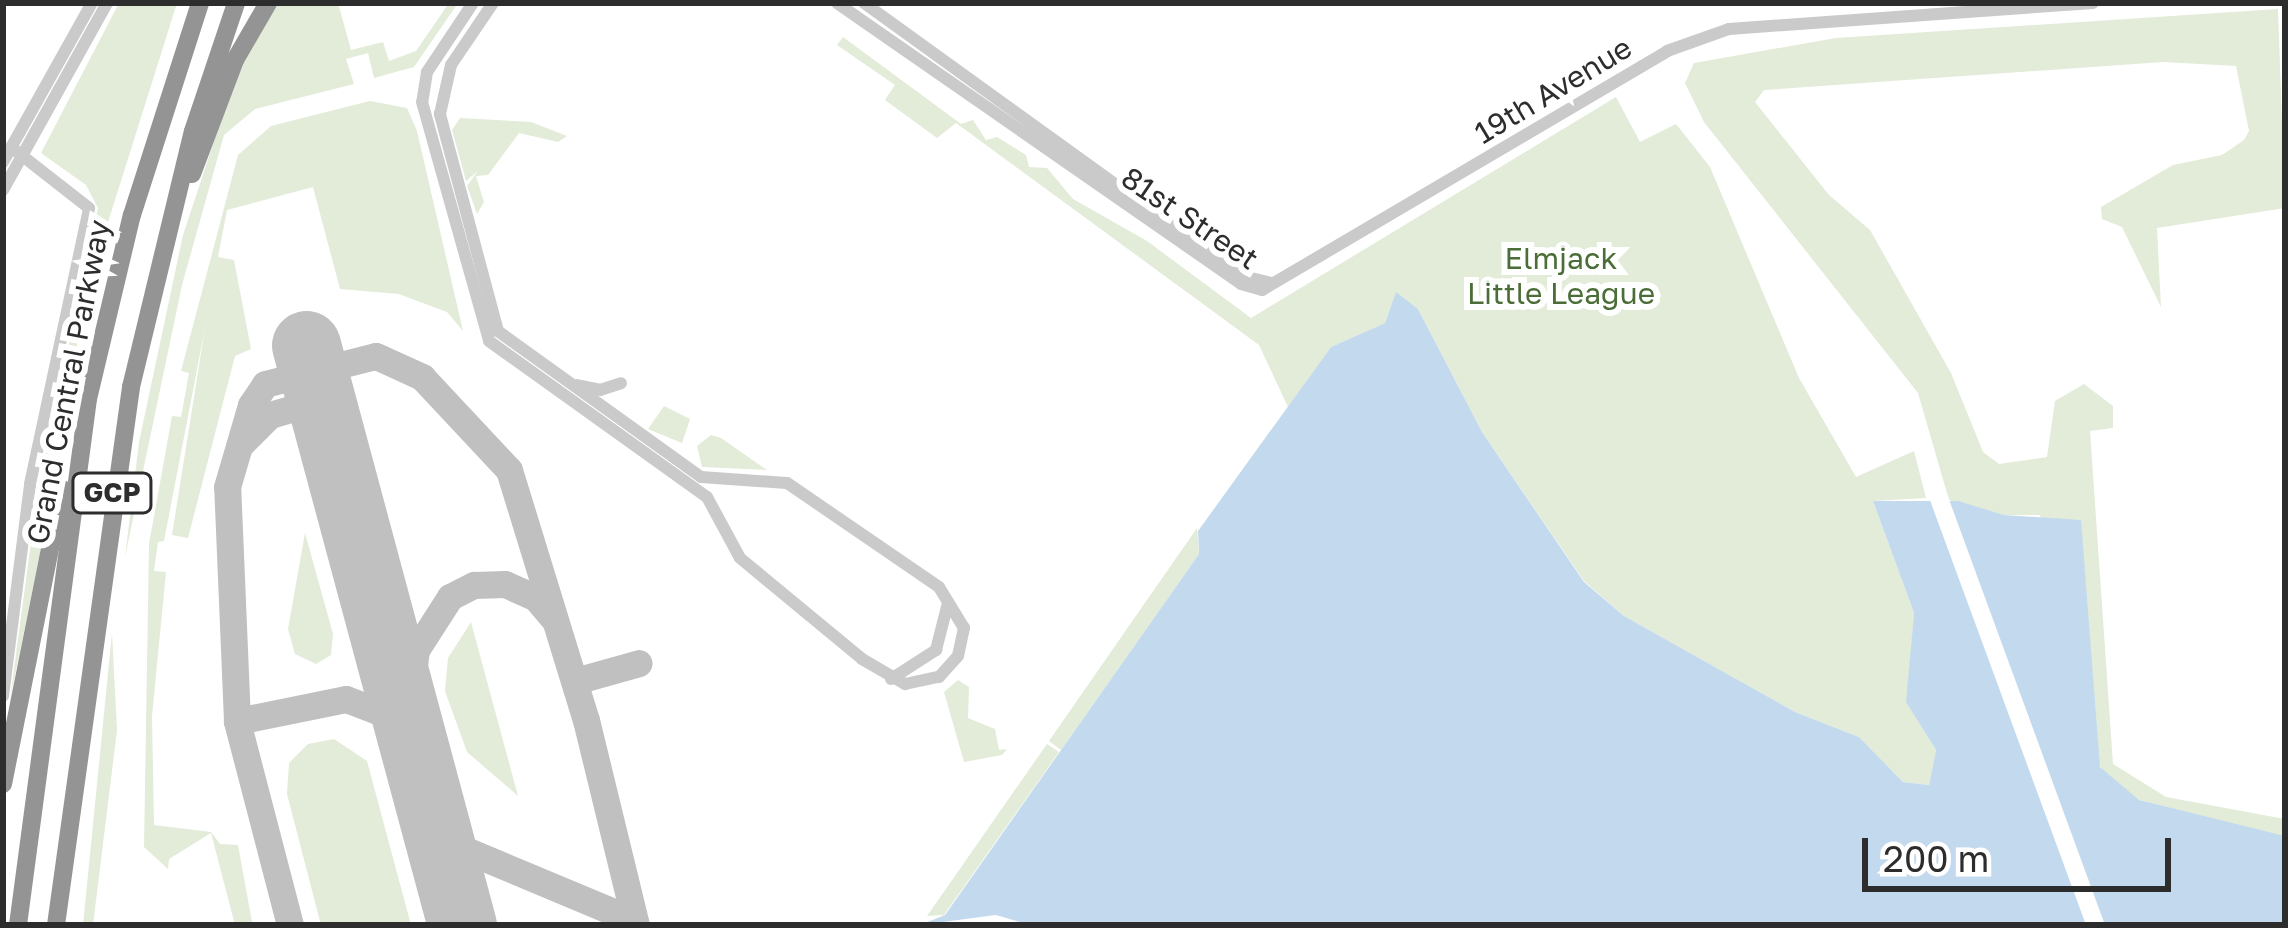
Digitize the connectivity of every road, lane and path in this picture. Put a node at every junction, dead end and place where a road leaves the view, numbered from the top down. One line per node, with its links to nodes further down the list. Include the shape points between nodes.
1 (92, 3): 11 (street)
2 (107, 3): 11 (street)
3 (200, 3): 19 (highway, Grand Central Parkway / GCP, via 127,233)
4 (236, 3): 14 (highway, Grand Central Parkway / GCP)
5 (268, 3): 14 (highway)
6 (473, 3): 15 (street, via 422,90)
7 (493, 3): 15 (street, via 455,57 441,97)
8 (837, 3): 16 (street, 81st Street, via 1241,284 1262,290)
9 (864, 3): 16 (street, 81st Street, via 1243,276)
10 (2092, 3): 16 (street, 19th Avenue, via 1729,28 1667,51)
11 (17, 152): 12 (street); 13 (street); 22 (street, via 83,199 89,213 34,462)
12 (3, 161)
13 (3, 190)
14 (170, 222): 24 (highway, Grand Central Parkway / GCP, via 111,498)
15 (460, 224): 17 (street, via 495,326); 21 (street, via 493,345 707,497 740,558)
16 (1281, 283)
17 (565, 381): 18 (street, via 600,390); 20 (street, via 703,479 790,485)
18 (621, 382)
19 (88, 399): 23 (highway, via 48,538); 25 (highway, Grand Central Parkway / GCP)
20 (947, 596): 21 (street, via 949,619 936,650); 21 (street, via 964,628 954,663 925,683)
21 (891, 679)
22 (3, 696)
23 (3, 784)
24 (68, 842): 26 (highway, Grand Central Parkway / GCP); 27 (highway)
25 (18, 925)
26 (56, 925)
27 (68, 925)

